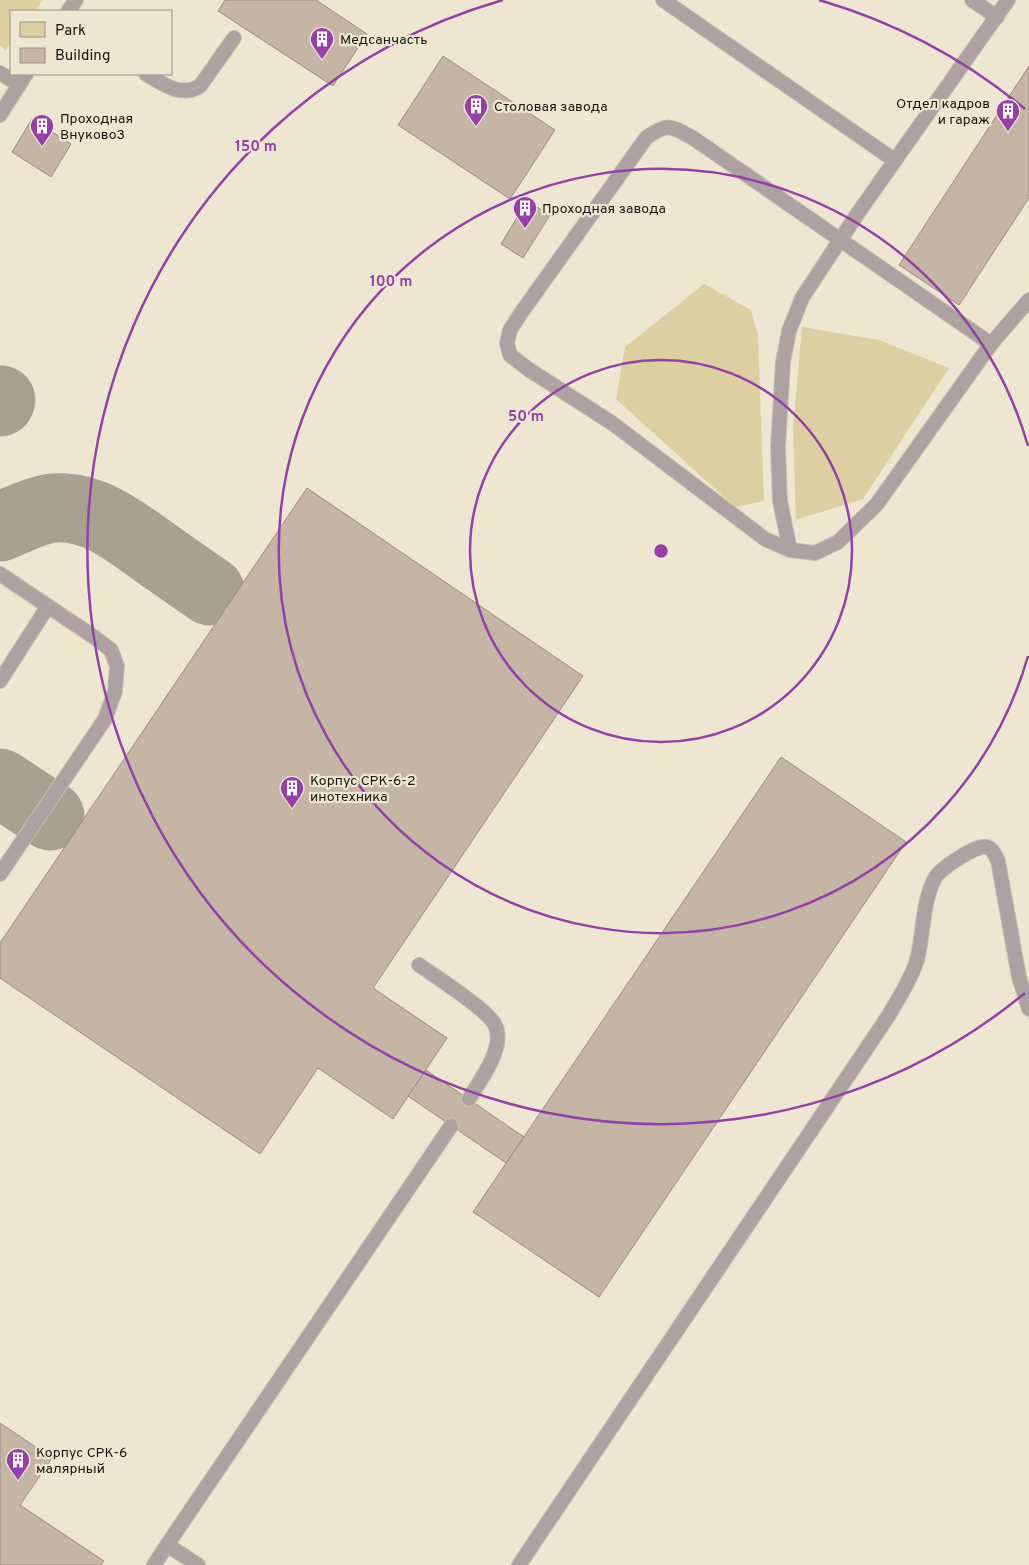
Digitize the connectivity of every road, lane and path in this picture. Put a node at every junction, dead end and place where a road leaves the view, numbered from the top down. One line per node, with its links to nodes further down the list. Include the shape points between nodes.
1 (664, 0): 10 (lane)
2 (972, 0): 4 (lane)
3 (1008, 0): 4 (lane)
4 (996, 17): 10 (lane)
5 (234, 38): 7 (lane, via 200,86 191,91 173,88)
6 (0, 73): 8 (lane)
7 (148, 75)
8 (22, 79): 9 (lane)
9 (0, 115)
10 (894, 160): 11 (lane)
11 (840, 240): 13 (lane); 14 (lane, via 802,298 789,331 783,362 778,447 780,501); 14 (lane, via 693,138 676,129 657,130 646,138 521,313 510,330 507,343 510,355 528,369 612,423 765,539)
12 (1029, 300): 13 (lane)
13 (991, 344): 14 (lane, via 877,504 838,542 816,553)
14 (790, 550)
15 (0, 574): 16 (lane)
16 (48, 606): 17 (lane); 18 (lane, via 110,650 117,666 115,691 105,719)
17 (0, 680)
18 (0, 874)
19 (419, 966): 21 (lane, via 495,1023 497,1044)
20 (1029, 1009): 26 (lane, via 998,861 995,853 986,846 978,847 936,875 930,889 917,960 889,1015)
21 (469, 1099)
22 (451, 1126): 23 (lane)
23 (167, 1545): 24 (lane); 25 (lane)
24 (154, 1565)
25 (198, 1565)
26 (519, 1565)

